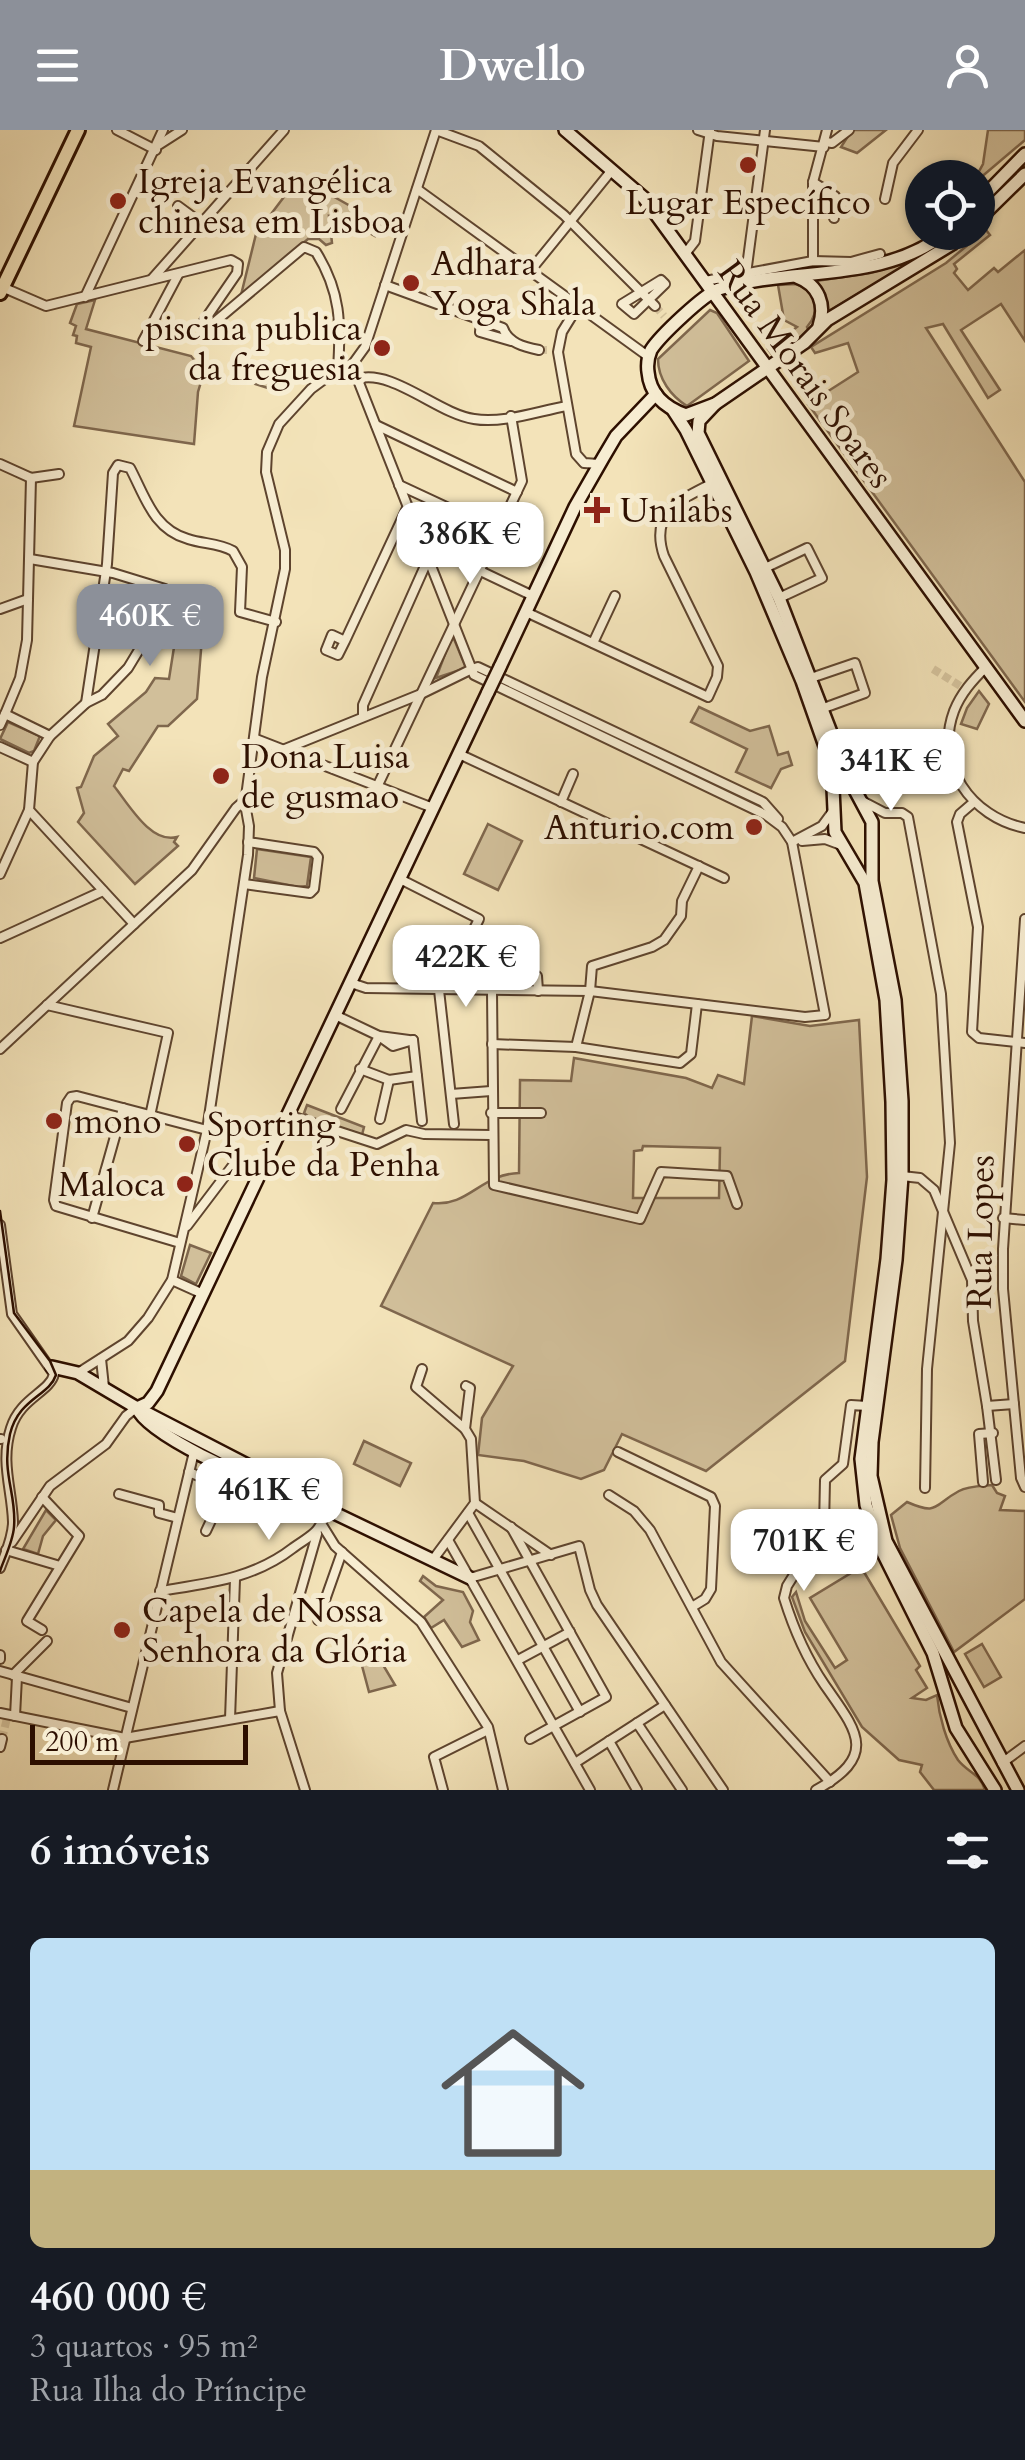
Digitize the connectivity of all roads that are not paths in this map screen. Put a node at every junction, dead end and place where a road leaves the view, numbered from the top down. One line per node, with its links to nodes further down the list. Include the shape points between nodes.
1 (69, 130): 40 (main road)
2 (78, 130): 40 (main road)
3 (117, 130): 17 (street)
4 (163, 130): 17 (street)
5 (182, 130): 17 (street)
6 (284, 130): 29 (street)
7 (436, 130): 23 (street); 28 (street, via 477,144)
8 (565, 130): 19 (main road, Rua Morais Soares)
9 (698, 130): 14 (street)
10 (765, 130): 15 (street)
11 (827, 130): 16 (street)
12 (848, 130): 16 (street)
13 (918, 130): 24 (street, via 893,163)
14 (710, 133): 15 (street); 32 (street, via 696,241)
15 (764, 141): 16 (street); 36 (street)
16 (825, 145): 21 (street)
17 (156, 150): 44 (street)
18 (1025, 154): 22 (main road)
19 (613, 169): 28 (street); 32 (main road, Rua Morais Soares)
20 (1025, 174): 25 (main road)
21 (813, 182): 27 (street, via 835,196); 34 (street)
22 (995, 185)
23 (417, 189): 35 (street); 41 (street)
24 (885, 199)
25 (995, 203)
26 (178, 206): 29 (street)
27 (834, 218)
28 (570, 221): 35 (street); 43 (street)
29 (201, 224): 39 (street)
30 (916, 250): 38 (main road, via 855,269)
31 (942, 250): 49 (main road)
32 (685, 254): 42 (main road, Rua Morais Soares)
33 (880, 254): 34 (street)
34 (813, 261): 36 (street)
35 (530, 271): 46 (street)
36 (746, 274): 42 (street)
37 (178, 275): 39 (street); 50 (street); 54 (street, via 231,260 238,264 204,320 210,326 304,247 316,252 337,298)
38 (797, 277): 42 (main road); 49 (main road, via 819,296)
39 (149, 282): 44 (street)
40 (1, 285): 44 (street, via 42,305)
41 (385, 286): 51 (street, via 503,328 514,342); 53 (street, via 365,347)
42 (709, 286): 48 (main road); 55 (main road, Rua Morais Soares)
43 (641, 294): 45 (street); 45 (street, via 660,280 666,284); 45 (street, via 622,304 634,314)
44 (85, 297)
45 (652, 303)
46 (578, 306): 52 (street); 59 (street, via 554,350)
47 (664, 316): 48 (street)
48 (674, 326): 52 (main road)
49 (817, 330): 55 (main road)
50 (144, 341)
51 (539, 350)
52 (648, 358): 57 (main road)
53 (352, 365): 54 (street); 56 (street)
54 (338, 369): 85 (street, via 279,424 267,452 286,559)
55 (768, 369): 58 (main road); 89 (main road, Rua Morais Soares)
56 (357, 379): 61 (street, via 379,378 467,418); 62 (street)
57 (656, 394): 60 (main road); 64 (main road)
58 (715, 404): 60 (main road, via 690,415); 67 (main road, via 697,425)
59 (567, 406): 61 (street); 64 (street, via 578,457)
60 (673, 410): 67 (main road)
61 (510, 416): 69 (street, via 522,478)
62 (376, 425): 68 (street); 69 (street)
63 (0, 464): 66 (street)
64 (599, 464): 79 (main road)
65 (60, 474): 66 (street)
66 (30, 478): 74 (street)
67 (717, 482): 77 (main road); 88 (street, via 672,506 660,533 664,556 718,666 708,697)
68 (400, 484): 70 (street); 71 (street)
69 (517, 492): 71 (street)
70 (408, 506): 72 (street); 87 (street)
71 (498, 531): 76 (street)
72 (423, 544): 73 (street); 75 (street)
73 (433, 548): 75 (street); 76 (street)
74 (30, 559): 78 (street); 81 (street)
75 (429, 559): 86 (street); 96 (street)
76 (479, 570): 79 (street); 86 (street)
77 (760, 570): 82 (main road); 82 (street, via 807,548 822,578)
78 (106, 572): 85 (street, via 113,473 128,465 154,516 173,533 236,554 242,567 240,612); 93 (street); 93 (street, via 166,589 136,658)
79 (534, 596): 84 (main road)
80 (615, 596): 88 (street)
81 (28, 599): 83 (street); 95 (street, via 23,665)
82 (774, 600): 91 (main road)
83 (0, 609)
84 (526, 612): 88 (street); 103 (main road, bridge)
85 (276, 622): 100 (street)
86 (455, 623): 90 (street); 92 (street)
87 (345, 641)
88 (593, 643)
89 (986, 666): 97 (main road, Rua Morais Soares); 110 (street, via 961,696 949,732 953,767)
90 (472, 669): 92 (street); 118 (street, via 766,804)
91 (807, 679): 94 (main road); 94 (street, via 855,663 860,678 865,694)
92 (421, 694): 96 (street); 106 (street)
93 (86, 703): 99 (street)
94 (817, 710): 108 (main road); 112 (main road, via 832,766)
95 (6, 714): 98 (street); 99 (street)
96 (363, 715): 102 (street)
97 (1025, 721)
98 (0, 725)
99 (50, 736): 104 (street)
100 (256, 739): 102 (street); 107 (street)
101 (0, 747): 104 (street)
102 (280, 750): 106 (street)
103 (459, 754): 109 (street); 111 (main road)
104 (33, 762): 113 (street)
105 (573, 774): 109 (street)
106 (377, 787): 111 (street)
107 (246, 800): 117 (street); 127 (street, via 194,868)
108 (862, 801): 112 (main road, via 845,795); 114 (street); 116 (main road)
109 (561, 802): 120 (street)
110 (974, 802): 115 (street, via 994,818); 140 (street, via 958,822 978,926 972,1029 979,1038)
111 (433, 808): 123 (main road)
112 (834, 809): 118 (street, via 822,826); 119 (main road)
113 (29, 810): 121 (street); 125 (street)
114 (893, 814): 116 (street); 163 (street, via 908,819 940,994 950,1143)
115 (1025, 828)
116 (873, 841): 119 (main road, via 858,856); 161 (main road, via 872,880 895,1000)
117 (248, 842): 124 (street); 124 (street, via 318,857 310,893)
118 (792, 842): 119 (street, via 824,839); 136 (street, via 826,1015)
119 (843, 847): 180 (main road, via 864,883 886,1000 892,1102 891,1214)
120 (699, 866): 122 (street); 134 (street, via 673,931 652,947 592,966)
121 (0, 874)
122 (724, 878)
123 (400, 879): 128 (street, via 478,919); 131 (main road)
124 (244, 884): 158 (street)
125 (103, 891): 127 (street); 129 (street)
126 (1025, 919): 140 (street, Rua Lopes)
127 (134, 924): 137 (street)
128 (473, 931)
129 (0, 938)
130 (494, 946): 133 (street, via 537,976)
131 (351, 983): 132 (street); 138 (main road)
132 (439, 990): 135 (street); 148 (street)
133 (538, 991): 134 (street); 135 (street)
134 (590, 991): 136 (street); 142 (street)
135 (492, 992): 141 (street)
136 (697, 1004): 142 (street, via 685,1062)
137 (47, 1005): 143 (street); 154 (street, via 168,1033)
138 (335, 1015): 139 (street); 153 (main road)
139 (378, 1036): 144 (street); 145 (street, via 414,1040)
140 (1021, 1043): 165 (street, Rua Lopes)
141 (492, 1044): 142 (street); 147 (street)
142 (576, 1047)
143 (0, 1049)
144 (360, 1069): 146 (street); 150 (street)
145 (417, 1076): 146 (street); 156 (street)
146 (388, 1080): 155 (street)
147 (491, 1091): 148 (street); 151 (street)
148 (451, 1094): 157 (street)
149 (123, 1108): 154 (street); 164 (street); 164 (street, via 78,1096 67,1103 54,1200 62,1210)
150 (341, 1109)
151 (491, 1113): 152 (street); 159 (street)
152 (540, 1113)
153 (288, 1115): 159 (street, via 377,1144 406,1130); 171 (main road)
154 (150, 1116): 158 (street)
155 (380, 1119)
156 (422, 1120)
157 (454, 1124)
158 (207, 1130): 168 (street)
159 (491, 1134): 162 (street, via 498,1187 640,1218 660,1172 726,1176)
160 (251, 1162): 168 (street, via 234,1164)
161 (902, 1176): 163 (street, via 920,1178 934,1190); 225 (main road, via 872,1476 886,1541)
162 (737, 1204)
163 (944, 1213): 181 (street, via 972,1280 972,1321); 193 (street, via 927,1369)
164 (92, 1218): 169 (street)
165 (1004, 1218): 166 (street); 179 (street, Rua Lopes)
166 (1025, 1220)
167 (0, 1225): 173 (street, via 12,1314)
168 (185, 1229): 169 (street)
169 (180, 1243): 170 (street)
170 (172, 1280): 171 (street); 172 (street, via 128,1341)
171 (203, 1294): 178 (main road)
172 (101, 1359): 175 (street); 177 (street)
173 (52, 1367): 175 (main road); 205 (street, via 52,1382 25,1402 10,1431 4,1470 13,1527)
174 (422, 1369): 184 (street, via 416,1387)
175 (78, 1373): 177 (main road)
176 (466, 1386): 184 (street)
177 (106, 1391): 182 (main road)
178 (157, 1391): 182 (main road); 183 (main road)
179 (1014, 1404): 181 (street); 191 (street, Rua Lopes)
180 (868, 1406): 228 (main road, via 861,1459 866,1505 933,1652); 244 (street, via 850,1405 843,1464 825,1480 824,1527 784,1598 822,1681 854,1725 852,1757)
181 (988, 1406): 185 (street)
182 (137, 1408): 183 (main road); 186 (main road, via 144,1420); 196 (street, via 106,1444)
183 (167, 1424): 192 (main road)
184 (466, 1430): 197 (street)
185 (993, 1433): 189 (street); 190 (street, via 979,1434)
186 (194, 1452): 188 (street); 192 (main road)
187 (618, 1452): 216 (street, via 710,1496 715,1506 710,1589)
188 (190, 1472): 203 (street, via 222,1497); 215 (street)
189 (996, 1480)
190 (983, 1482)
191 (1024, 1486)
192 (280, 1487): 198 (main road)
193 (926, 1488)
194 (118, 1494): 200 (street)
195 (610, 1495): 216 (street, via 643,1520)
196 (42, 1497): 205 (street); 210 (street, via 79,1536)
197 (474, 1503): 199 (street); 201 (street)
198 (327, 1510): 202 (street); 208 (main road)
199 (468, 1513): 204 (street); 212 (street)
200 (174, 1517)
201 (511, 1527): 207 (street); 209 (street)
202 (319, 1530): 206 (street); 214 (street, via 270,1566); 229 (street, via 277,1666)
203 (206, 1531)
204 (448, 1540): 208 (street); 213 (street)
205 (6, 1550): 210 (street); 211 (street)
206 (342, 1552): 217 (street); 237 (street, via 418,1618)
207 (551, 1555): 209 (street); 226 (street, via 579,1546 597,1605)
208 (432, 1561): 213 (main road)
209 (530, 1562): 212 (street); 219 (street)
210 (60, 1566): 218 (street, via 27,1621)
211 (0, 1568)
212 (500, 1570): 213 (street); 221 (street)
213 (470, 1578): 222 (street)
214 (235, 1579): 215 (street); 233 (street)
215 (160, 1591): 227 (street)
216 (692, 1608): 244 (street, via 721,1662)
217 (318, 1620)
218 (42, 1630)
219 (570, 1632): 221 (street); 230 (street, via 606,1697)
220 (47, 1641): 224 (street)
221 (544, 1646): 222 (street); 230 (street)
222 (518, 1660): 235 (street)
223 (0, 1671): 224 (street)
224 (15, 1676): 227 (street); 231 (street)
225 (970, 1702): 228 (main road, via 962,1712); 232 (main road)
226 (665, 1705): 234 (street); 252 (street)
227 (132, 1708): 238 (street)
228 (950, 1710): 236 (main road)
229 (280, 1711): 233 (street); 246 (street)
230 (580, 1712): 235 (street)
231 (7, 1715): 238 (street)
232 (979, 1718): 236 (main road); 243 (main road)
233 (230, 1719): 238 (street)
234 (637, 1723): 240 (street); 251 (street)
235 (554, 1726): 239 (street); 242 (street)
236 (956, 1728): 254 (main road)
237 (488, 1730): 247 (street, via 434,1757); 248 (street)
238 (125, 1738): 245 (street)
239 (530, 1739)
240 (609, 1741): 242 (street); 250 (street)
241 (1025, 1746): 243 (street)
242 (575, 1763): 249 (street)
243 (1002, 1763): 255 (main road)
244 (830, 1782): 253 (street)
245 (113, 1790)
246 (305, 1790)
247 (443, 1790)
248 (503, 1790)
249 (590, 1790)
250 (637, 1790)
251 (682, 1790)
252 (723, 1790)
253 (816, 1790)
254 (995, 1790)
255 (1018, 1790)

